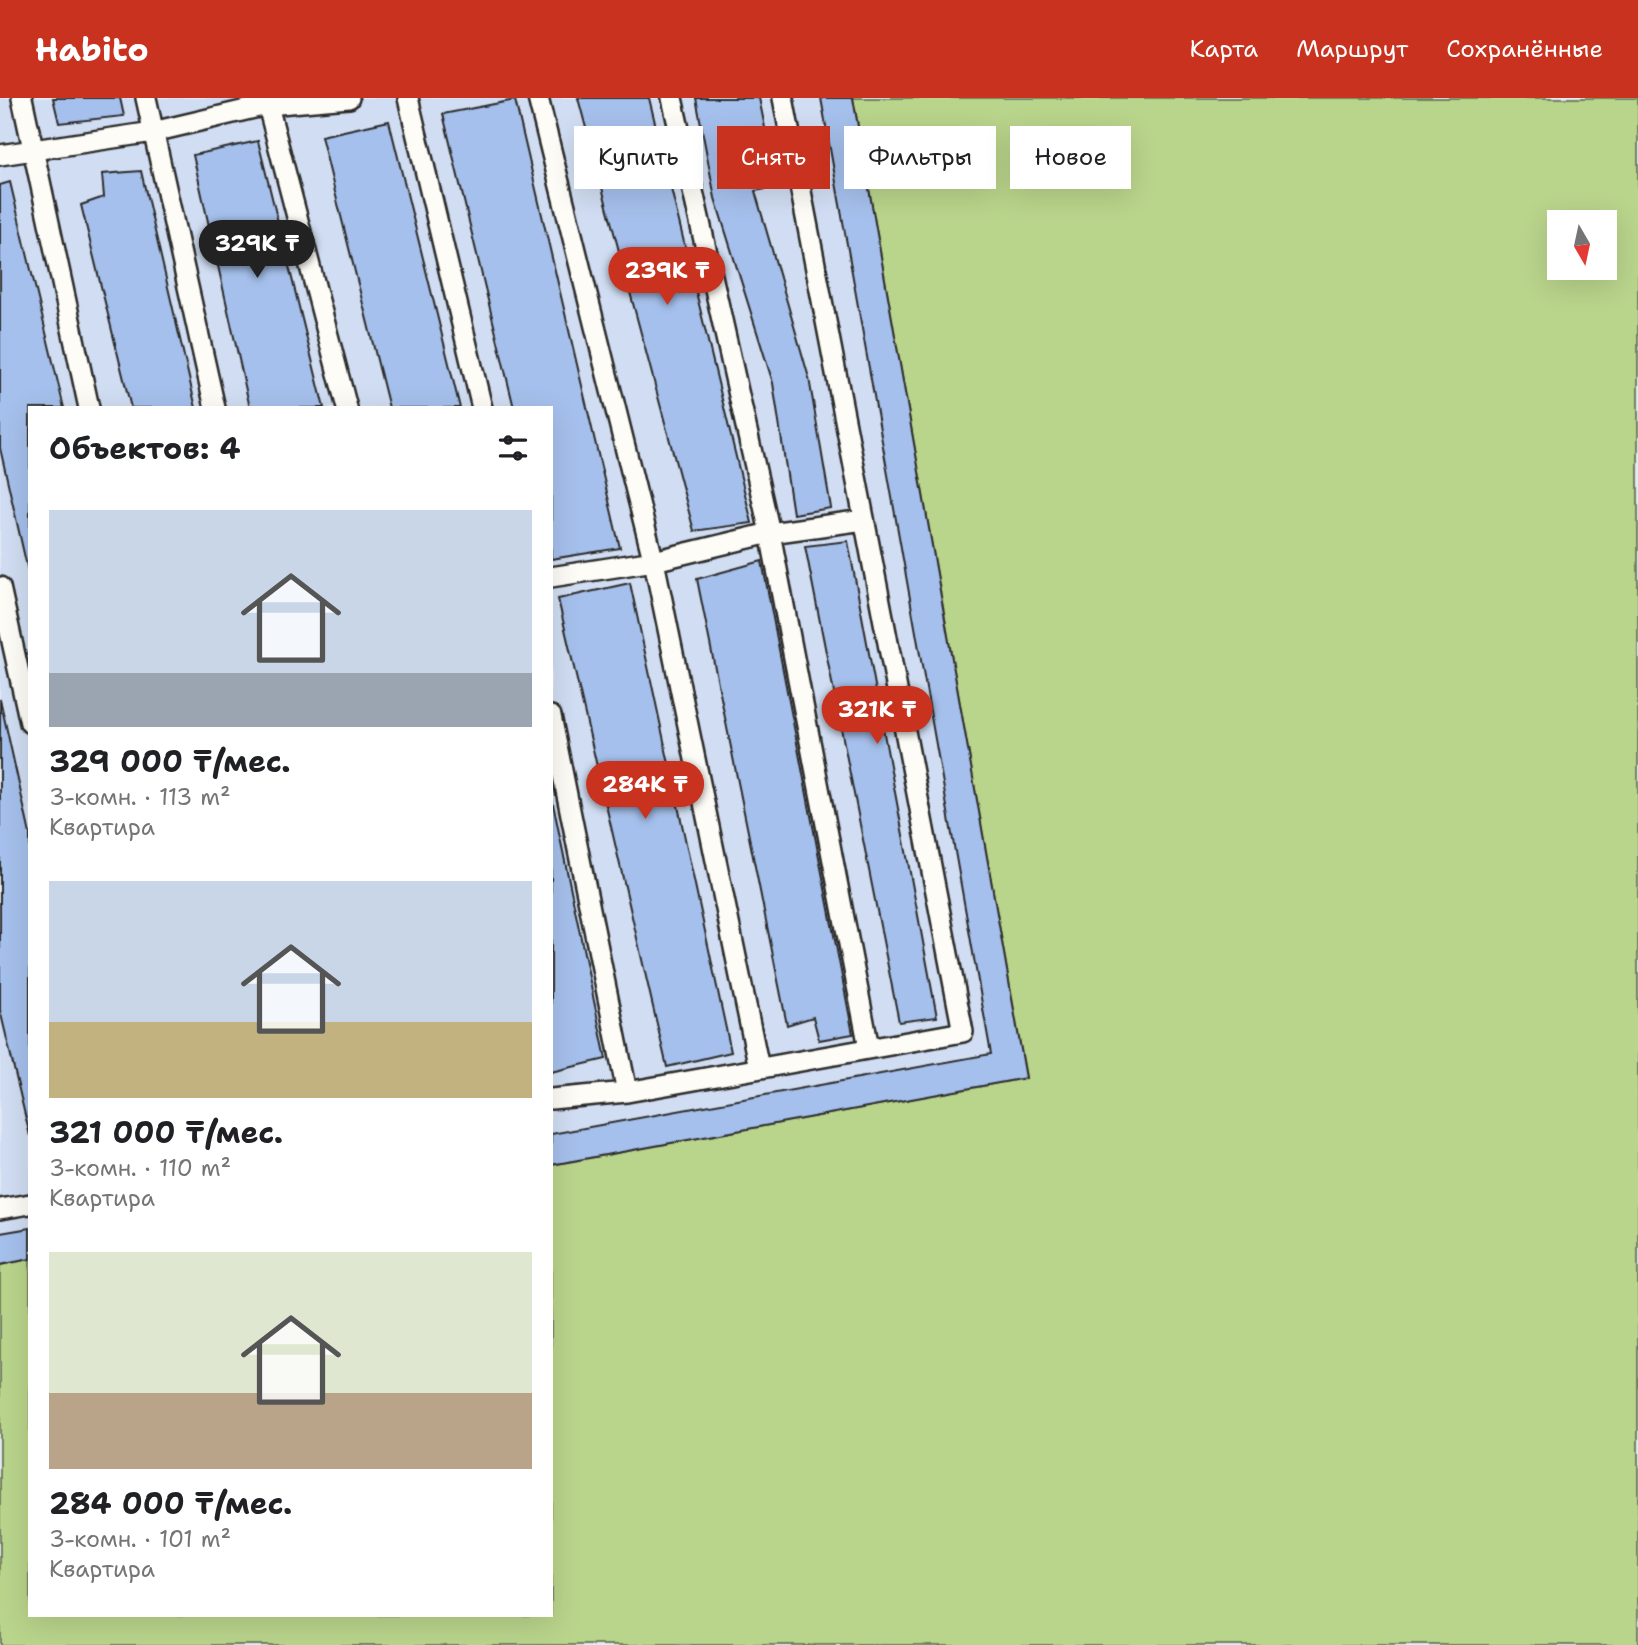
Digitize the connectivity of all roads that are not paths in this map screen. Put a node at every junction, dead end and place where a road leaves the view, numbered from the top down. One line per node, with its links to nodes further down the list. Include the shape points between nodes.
1 (22, 98): 10 (lane)
2 (146, 98): 9 (lane)
3 (349, 98): 8 (lane)
4 (408, 98): 15 (lane)
5 (538, 98): 18 (lane)
6 (672, 98): 17 (lane)
7 (783, 98): 16 (lane)
8 (267, 101): 9 (lane); 14 (lane)
9 (153, 132): 10 (lane); 13 (lane)
10 (33, 150): 11 (lane); 12 (lane)
11 (0, 155)
12 (89, 406)
13 (215, 406)
14 (345, 406)
15 (482, 406)
16 (864, 520): 17 (lane); 24 (lane, via 962,1031)
17 (770, 533): 18 (lane); 24 (lane)
18 (654, 561): 19 (lane); 25 (lane)
19 (553, 577)
20 (0, 587): 21 (lane)
21 (15, 657): 22 (lane)
22 (28, 714)
23 (553, 726): 26 (lane)
24 (869, 1048): 25 (lane)
25 (759, 1068): 26 (lane)
26 (627, 1092): 27 (lane)
27 (553, 1099)
28 (1, 1203): 29 (lane)
29 (28, 1204)

